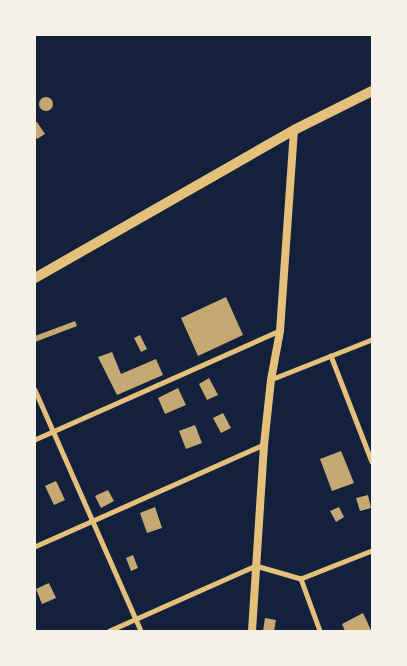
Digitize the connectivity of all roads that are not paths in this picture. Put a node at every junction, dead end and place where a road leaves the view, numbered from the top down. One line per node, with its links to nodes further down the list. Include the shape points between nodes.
1 (372, 91): 2 (main road)
2 (294, 130): 3 (main road); 4 (street)
3 (35, 278)
4 (280, 331): 7 (street); 9 (street)
5 (372, 340): 6 (street)
6 (331, 356): 7 (street); 12 (street)
7 (271, 380): 11 (street)
8 (35, 390): 9 (street)
9 (54, 432): 10 (street); 13 (street)
10 (35, 440)
11 (264, 445): 13 (street); 16 (street)
12 (372, 462)
13 (93, 521): 14 (street); 18 (street)
14 (35, 547)
15 (372, 551): 17 (street)
16 (256, 566): 17 (street); 18 (street); 21 (street)
17 (301, 579): 22 (street)
18 (136, 619): 19 (street); 20 (street)
19 (110, 631)
20 (141, 631)
21 (252, 631)
22 (320, 631)

